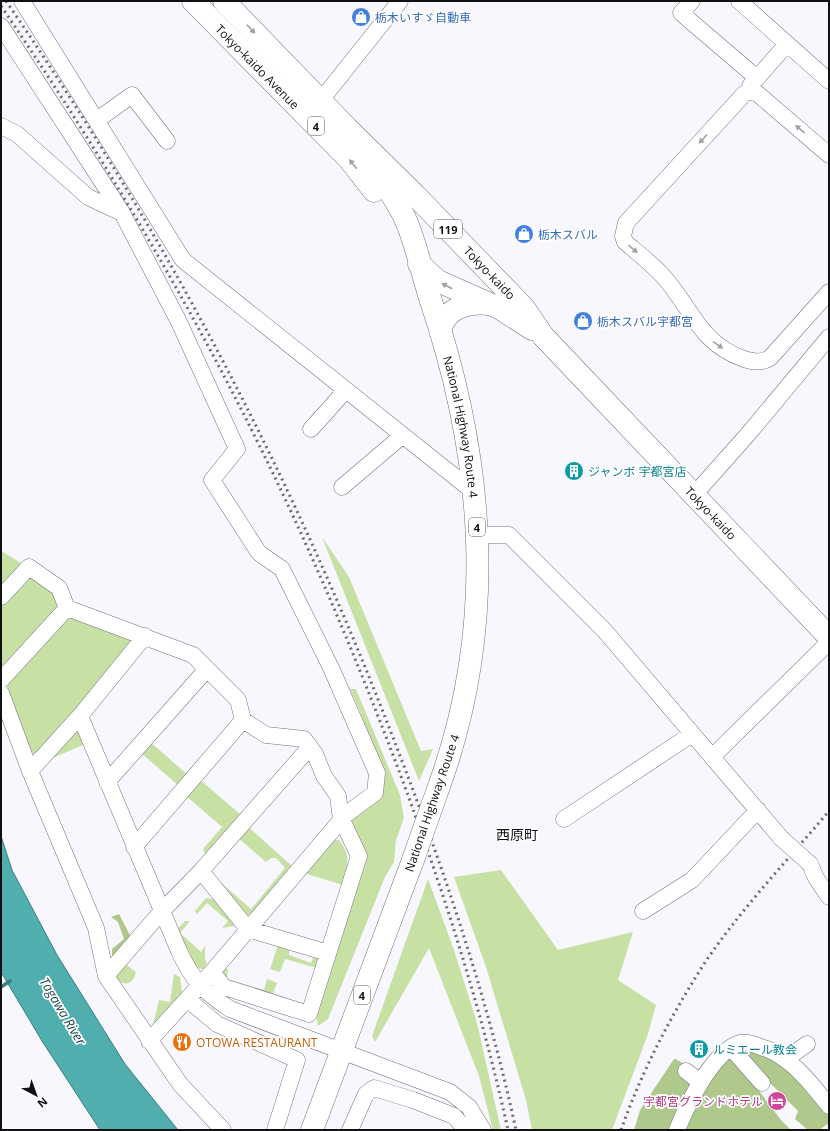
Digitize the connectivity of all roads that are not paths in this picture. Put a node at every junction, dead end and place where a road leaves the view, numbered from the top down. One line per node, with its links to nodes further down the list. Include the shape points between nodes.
1 (22, 1): 13 (street)
2 (193, 1): 12 (highway, Tokyo-kaido Avenue / 4)
3 (224, 1): 12 (highway, Tokyo-kaido Avenue / 4, one-way to 12)
4 (400, 1): 12 (street)
5 (692, 1): 9 (street, via 682,13)
6 (739, 1): 8 (street)
7 (1, 26): 19 (street)
8 (787, 44): 9 (street); 10 (street)
9 (756, 78): 11 (street)
10 (829, 81)
11 (740, 98): 17 (street, one-way to 11, via 758,94 745,93); 21 (street, one-way to 21, via 626,223 623,236 625,242 662,275 707,337 734,355 748,360 758,362 770,358)
12 (314, 109): 15 (highway, Tokyo-kaido Avenue / 4); 20 (highway, Tokyo-kaido Avenue / 4, one-way to 12, via 371,186)
13 (97, 120): 16 (street, via 132,95); 26 (street, via 183,260)
14 (1, 126): 19 (street, via 17,134 88,197)
15 (347, 128): 18 (highway, Tokyo-kaido / 119); 20 (highway, National Highway Route 4 / 4, via 407,221)
16 (166, 141)
17 (829, 155)
18 (415, 195): 22 (highway, Tokyo-kaido / 119, via 419,214 478,276); 24 (highway, Tokyo-kaido / 119, via 524,308)
19 (122, 213): 49 (street, via 178,320 238,450 212,480 259,553 282,569 332,670 376,773 374,793)
20 (420, 267): 22 (highway, Tokyo-kaido / 119, one-way to 20, via 448,286); 23 (highway, National Highway Route 4 / 4)
21 (829, 292)
22 (495, 307): 23 (highway, via 476,303 461,307 446,317); 24 (highway, Tokyo-kaido / 119)
23 (440, 328): 30 (highway, National Highway Route 4 / 4, via 460,407)
24 (544, 336): 31 (highway, Tokyo-kaido / 119)
25 (829, 337): 31 (street)
26 (346, 390): 27 (street); 28 (street)
27 (311, 429)
28 (402, 436): 29 (street); 30 (street)
29 (342, 487)
30 (474, 492): 32 (highway, National Highway Route 4 / 4)
31 (694, 495): 36 (highway, Tokyo-kaido / 119)
32 (478, 535): 43 (street, via 509,535 604,630); 65 (highway, National Highway Route 4 / 4, bridge, via 475,638 455,737 438,790)
33 (1, 597): 34 (street, via 29,567 59,588)
34 (67, 608): 35 (street); 39 (street)
35 (145, 636): 38 (street, via 193,656); 41 (street)
36 (829, 637)
37 (829, 642): 45 (street)
38 (207, 669): 42 (street, via 238,700); 47 (street)
39 (1, 680)
40 (1, 693): 46 (street)
41 (80, 716): 46 (street); 47 (street)
42 (243, 720): 44 (street, via 266,735 304,739); 51 (street)
43 (692, 734): 45 (street); 50 (street)
44 (310, 747): 49 (street, via 324,776 338,796); 52 (street)
45 (712, 757): 48 (street)
46 (30, 771): 59 (street, via 96,928)
47 (107, 782): 51 (street)
48 (758, 810): 53 (street, bridge, via 781,838 810,864); 54 (street, via 692,880)
49 (341, 818): 56 (street); 57 (street, via 359,856)
50 (564, 819)
51 (134, 847): 55 (street)
52 (201, 871): 55 (street); 56 (street)
53 (829, 897)
54 (643, 911)
55 (161, 912): 59 (street); 60 (street, via 187,969)
56 (248, 929): 57 (street); 58 (street)
57 (328, 953): 58 (street, via 309,1014 224,987)
58 (212, 972): 60 (street)
59 (106, 976): 62 (street)
60 (199, 986): 61 (street); 65 (street, via 230,1009)
61 (187, 999): 62 (street); 72 (street, via 217,1024 298,1060)
62 (149, 1041): 71 (street, via 180,1084)
63 (806, 1044): 66 (street)
64 (731, 1048): 66 (street, via 742,1042 753,1044); 68 (street, via 716,1060); 69 (street)
65 (341, 1052): 73 (highway, National Highway Route 4 / 4); 76 (street, via 450,1092 469,1107)
66 (786, 1059): 70 (street)
67 (686, 1071): 68 (street)
68 (700, 1082): 77 (street)
69 (762, 1083)
70 (829, 1106)
71 (223, 1130)
72 (275, 1130)
73 (312, 1130)
74 (350, 1130): 75 (street, via 366,1094 374,1088 454,1116)
75 (466, 1130)
76 (483, 1130)
77 (677, 1130)

